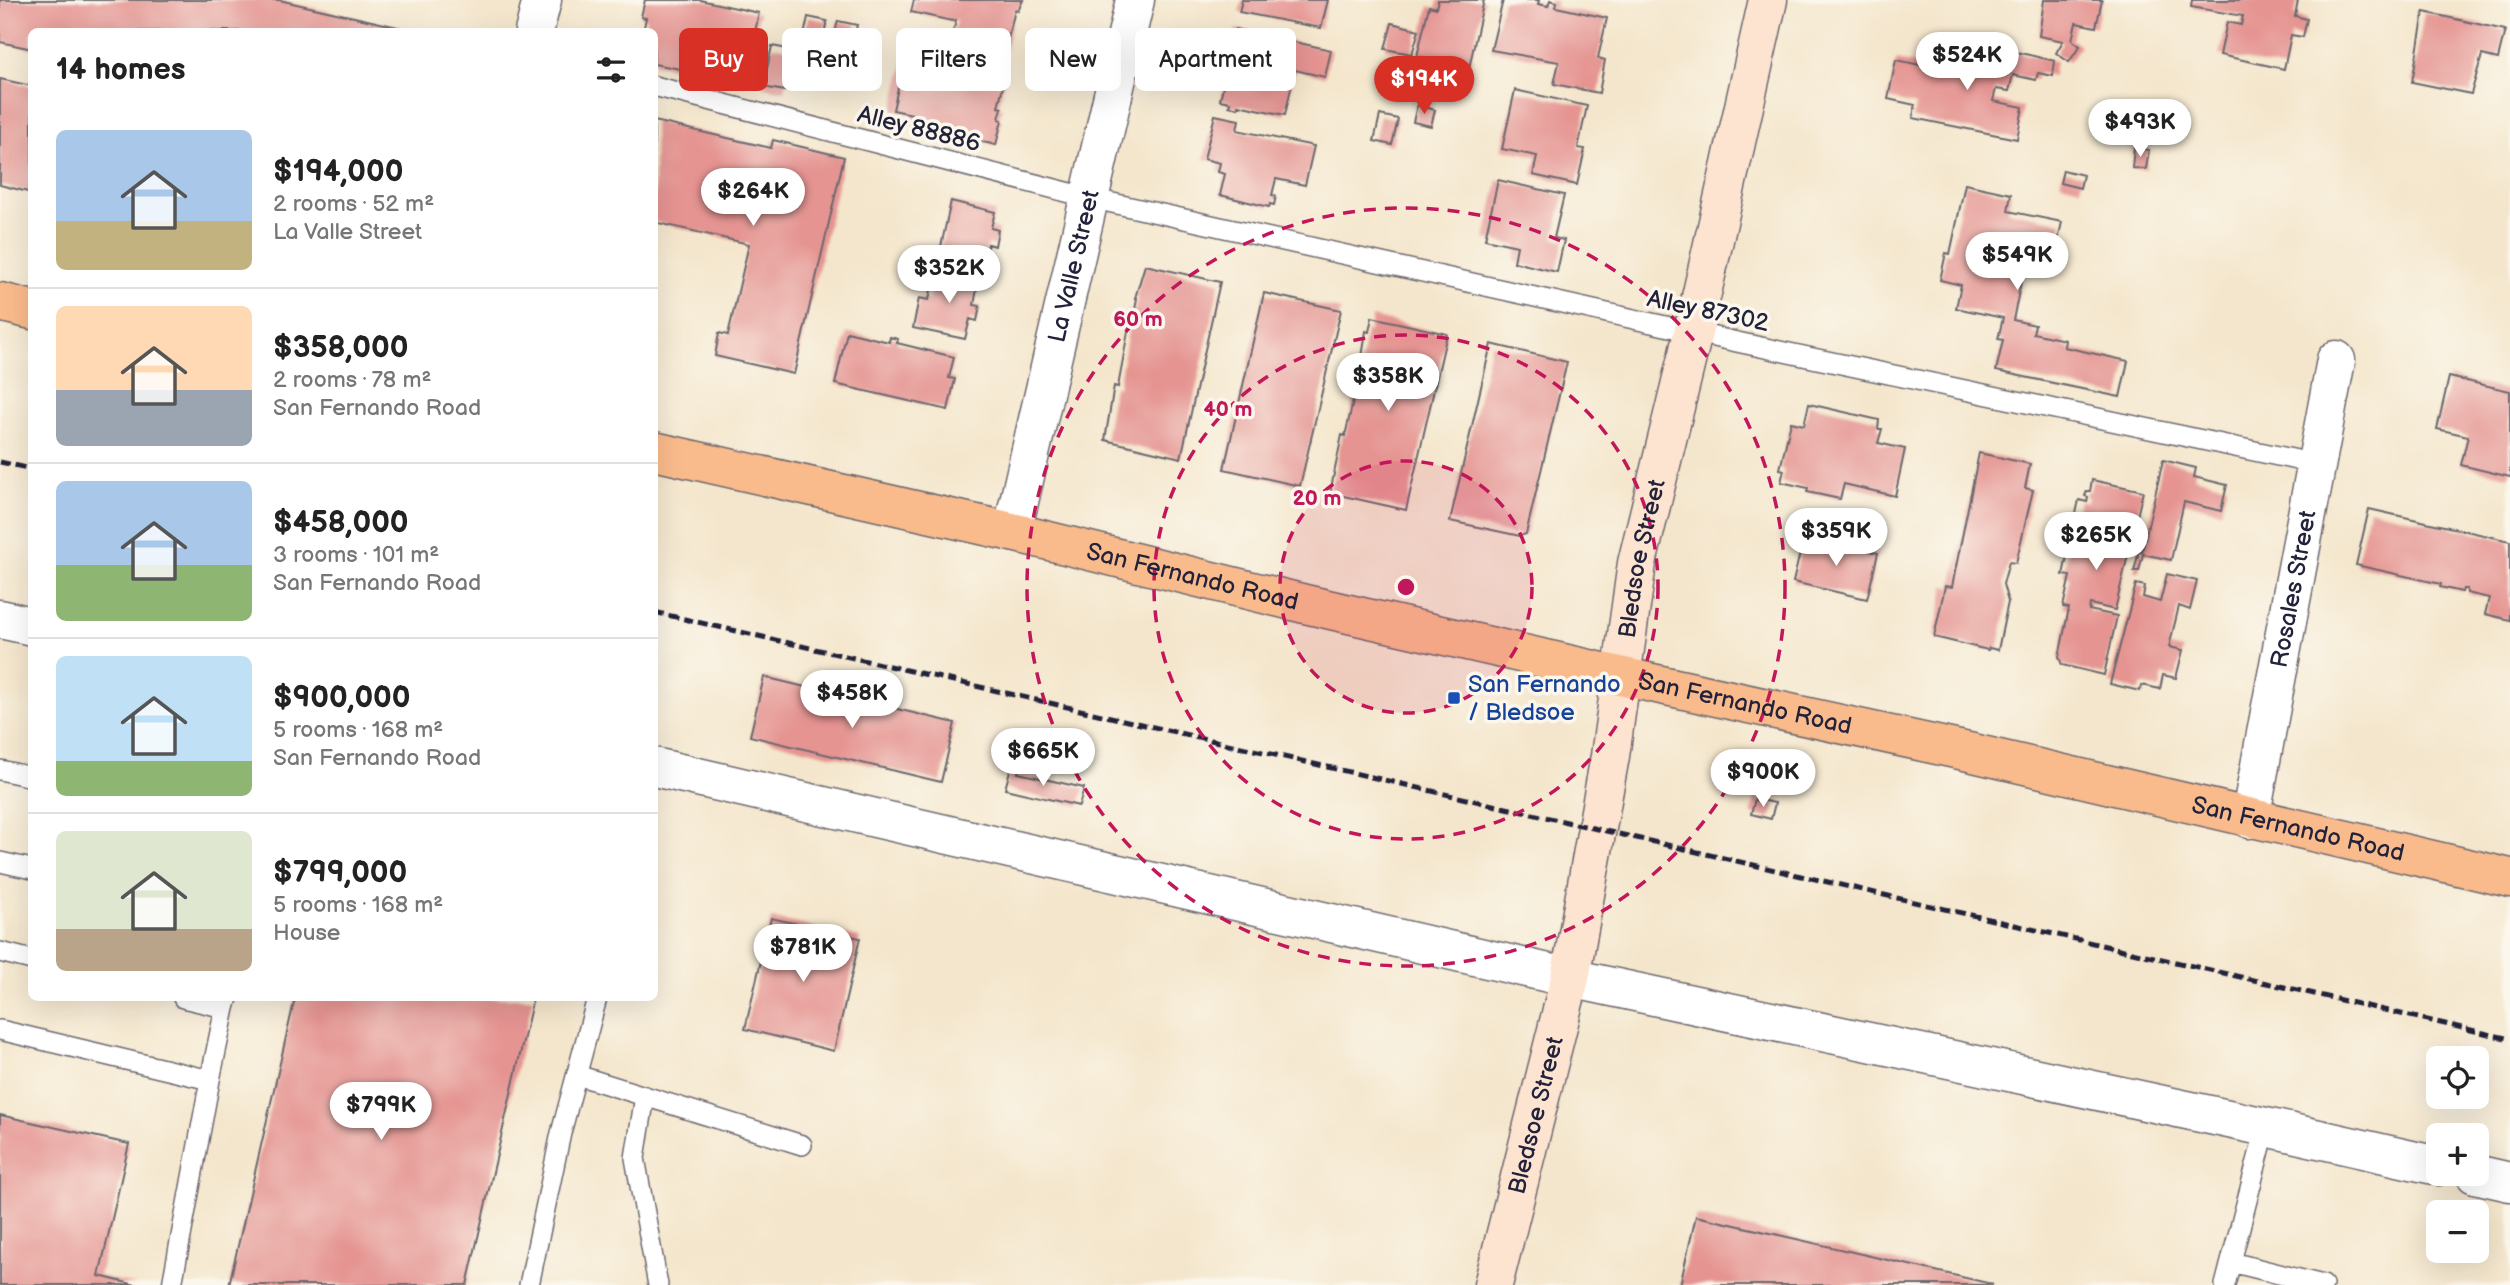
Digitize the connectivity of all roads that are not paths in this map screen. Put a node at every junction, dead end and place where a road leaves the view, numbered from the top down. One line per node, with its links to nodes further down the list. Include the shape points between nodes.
1 (542, 0): 4 (street)
2 (1135, 0): 6 (street, La Valle Street)
3 (1768, 0): 9 (street, Bledsoe Street)
4 (535, 28)
5 (658, 87): 6 (lane, Alley 88886)
6 (1090, 198): 9 (lane, Alley 87302); 13 (street, La Valle Street)
7 (0, 302): 8 (main road)
8 (28, 309)
9 (1693, 333): 12 (lane, Alley 87302); 16 (street, Bledsoe Street, via 1637,562)
10 (2336, 360): 12 (street, Rosales Street)
11 (658, 452): 13 (main road, San Fernando Road)
12 (2316, 464): 20 (street, Rosales Street)
13 (1012, 532): 16 (main road, San Fernando Road)
14 (0, 619): 15 (street)
15 (28, 625)
16 (1620, 676): 20 (main road, San Fernando Road); 26 (street, Bledsoe Street)
17 (0, 770): 19 (lane)
18 (658, 770): 26 (street)
19 (28, 776)
20 (2250, 819): 23 (main road, San Fernando Road)
21 (0, 862): 22 (lane)
22 (28, 868)
23 (2510, 878)
24 (0, 953): 25 (lane)
25 (28, 959)
26 (1570, 978): 33 (street); 42 (street, Bledsoe Street)
27 (596, 1001): 30 (lane)
28 (226, 1003): 31 (lane)
29 (0, 1030): 31 (lane)
30 (577, 1075): 32 (lane); 40 (lane)
31 (210, 1080): 39 (lane)
32 (645, 1096): 34 (lane); 41 (lane, via 635,1158)
33 (2266, 1127): 35 (street); 38 (lane)
34 (802, 1145)
35 (2426, 1163)
36 (2489, 1177): 37 (street)
37 (2510, 1182)
38 (2231, 1262): 43 (lane); 44 (lane)
39 (172, 1285)
40 (529, 1285)
41 (659, 1285)
42 (1493, 1285)
43 (2225, 1285)
44 (2323, 1285)

